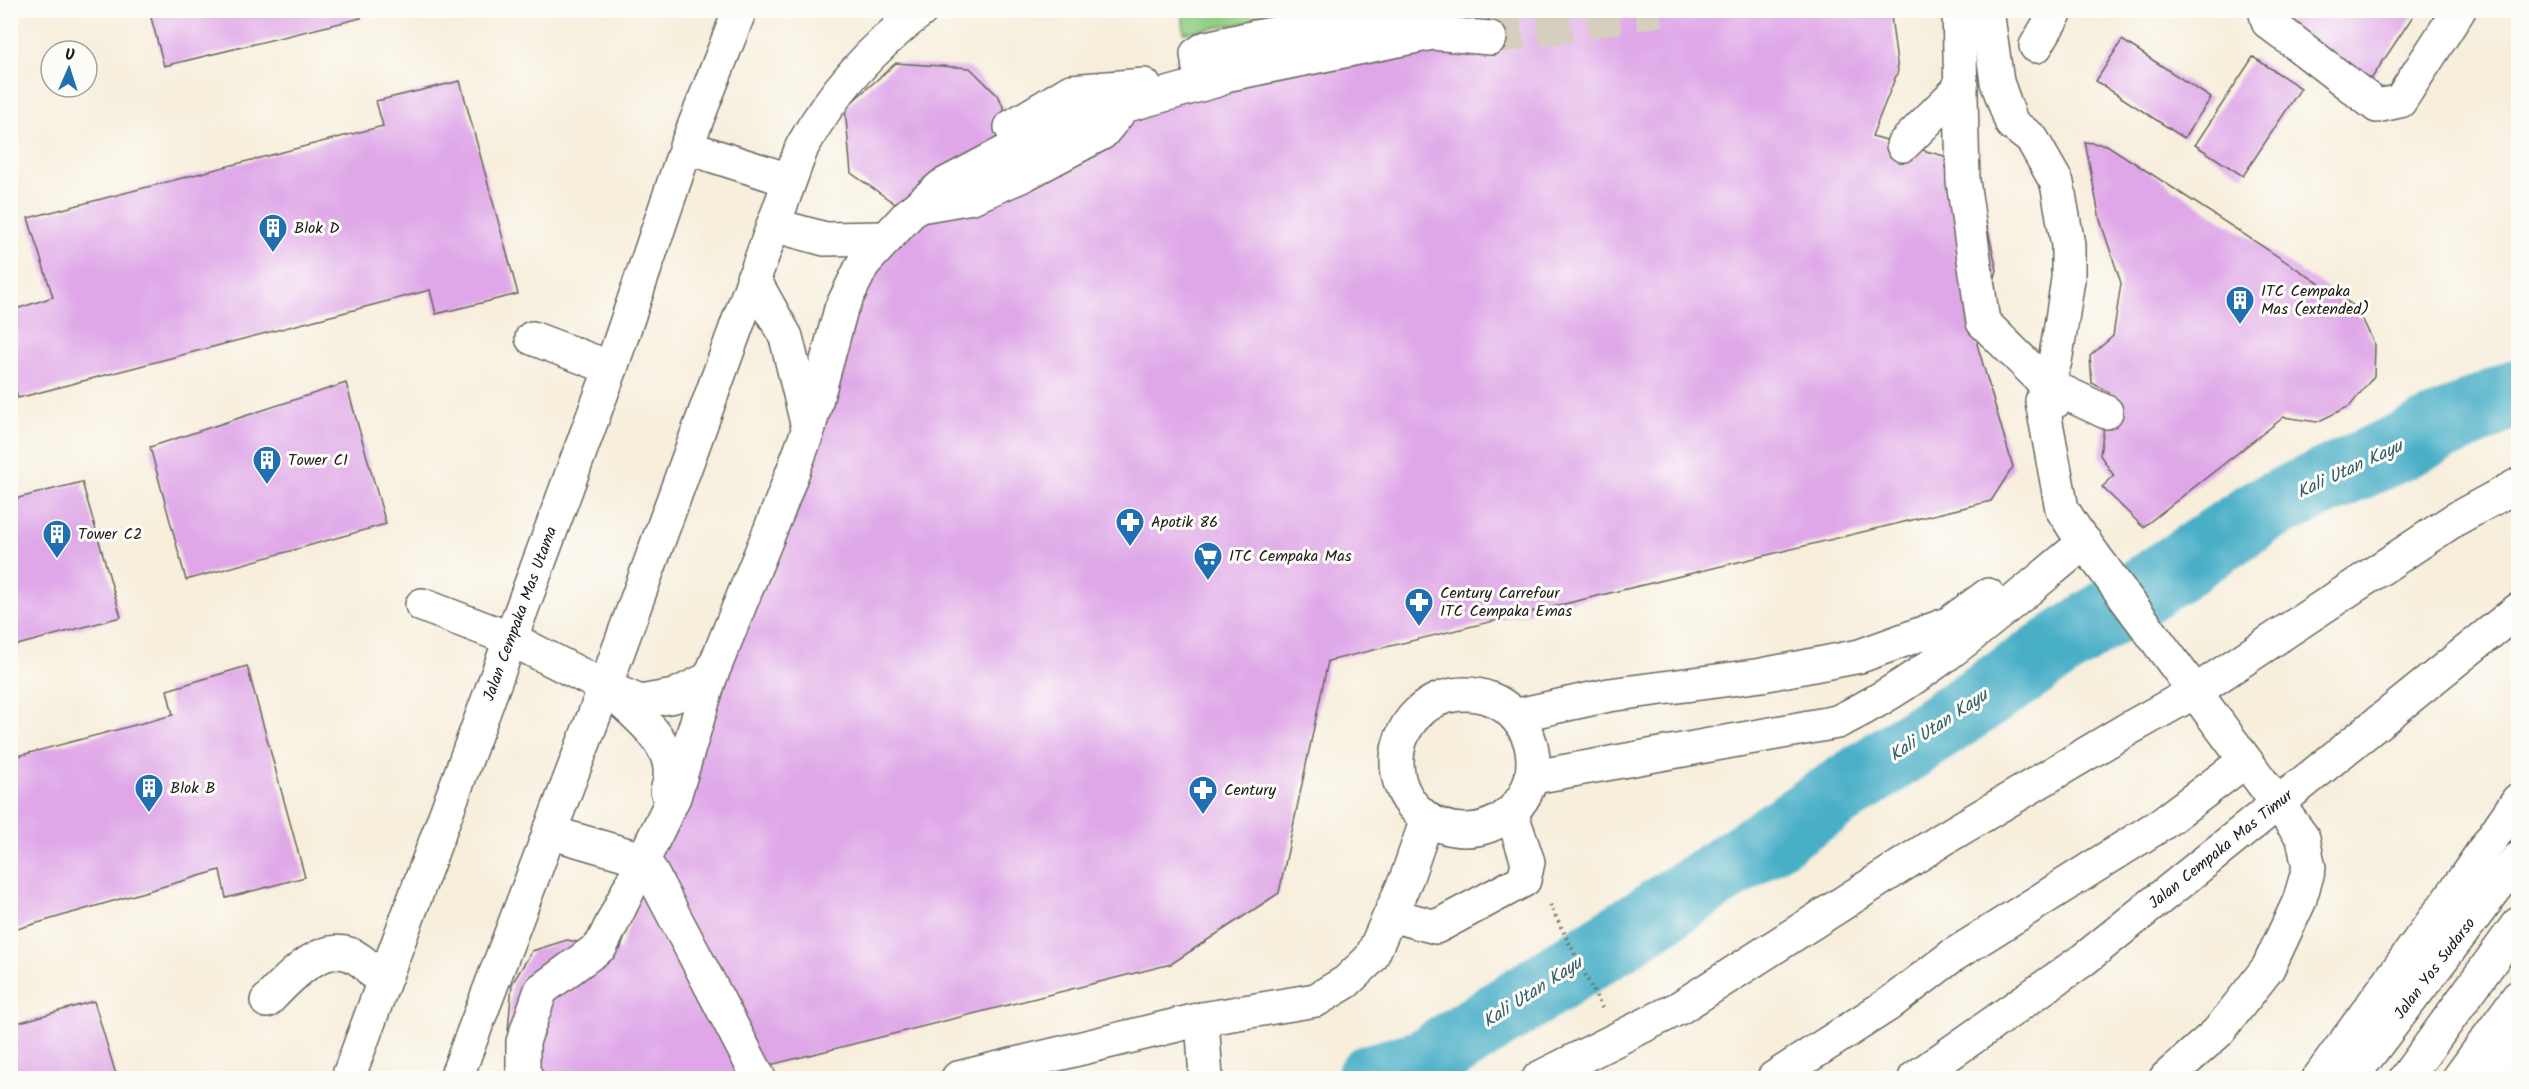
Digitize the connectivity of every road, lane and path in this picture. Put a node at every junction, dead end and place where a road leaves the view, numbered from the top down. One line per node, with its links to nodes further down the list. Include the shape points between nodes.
1 (740, 10): 19 (main road, Jalan Cempaka Mas Utama)
2 (922, 10): 20 (main road, via 854,73 824,109)
3 (1459, 10): 10 (main road)
4 (1959, 10): 14 (main road)
5 (1987, 10): 15 (main road, via 1997,82)
6 (2057, 10): 12 (main road)
7 (2265, 10): 8 (main road, via 2268,22 2376,106 2400,101)
8 (2459, 10)
9 (1363, 15): 10 (main road); 13 (main road, via 1206,48 1197,54 1199,69)
10 (1425, 22): 11 (main road); 13 (main road)
11 (1490, 38)
12 (2036, 46)
13 (1220, 76): 16 (main road, via 1071,91); 22 (main road, via 1218,80 1084,117 1008,151 942,186)
14 (1962, 87): 17 (main road); 18 (main road)
15 (2012, 124): 17 (main road, via 1973,132); 26 (main road, via 2032,139 2057,183 2068,245 2061,326)
16 (1011, 127)
17 (1962, 143): 26 (main road, via 1963,181 1983,322)
18 (1903, 145)
19 (686, 147): 20 (main road); 25 (main road, Jalan Cempaka Mas Utama)
20 (789, 180): 21 (main road)
21 (773, 225): 22 (main road, via 825,239); 23 (main road)
22 (887, 238): 28 (main road, via 863,264 841,309)
23 (753, 278): 28 (main road, via 786,337); 36 (main road)
24 (532, 338): 25 (main road)
25 (611, 368): 34 (main road, Jalan Cempaka Mas Utama)
26 (2046, 384): 27 (main road); 30 (main road, via 2042,401 2062,509)
27 (2106, 412)
28 (808, 431): 35 (main road)
29 (2518, 485): 37 (main road, via 2454,520)
30 (2081, 537): 33 (main road); 37 (main road)
31 (422, 605): 34 (main road)
32 (2518, 610): 42 (main road, Jalan Cempaka Mas Timur)
33 (1955, 633): 38 (main road, via 1762,675 1610,695); 40 (main road, via 1872,705 1837,722)
34 (511, 639): 36 (main road); 51 (main road, Jalan Cempaka Mas Utama)
35 (710, 678): 36 (main road, via 674,696 640,702); 47 (main road, via 674,797)
36 (605, 687): 45 (main road); 47 (main road, via 665,747 670,764 669,786)
37 (2196, 691): 39 (main road); 63 (main road, via 1943,839 1679,1008)
38 (1518, 715): 40 (main road, via 1528,730); 44 (main road, via 1470,691 1434,699 1407,722 1395,757 1403,792)
39 (2245, 760): 42 (main road); 64 (main road, via 2160,825 1988,932 1888,1004)
40 (1534, 777): 43 (main road, via 1524,800)
41 (2518, 800): 67 (main road)
42 (2278, 804): 65 (main road, Jalan Cempaka Mas Timur, via 2083,960); 66 (main road, via 2303,838 2308,868 2299,902 2268,968 2218,1032)
43 (1510, 812): 44 (main road, via 1497,824 1461,831); 49 (main road, via 1528,862 1524,880 1436,927)
44 (1427, 819): 49 (main road)
45 (549, 832): 47 (main road); 59 (main road)
46 (2518, 859): 68 (main road, Jalan Yos Sudarso)
47 (642, 860): 57 (main road, via 601,946 541,990 523,1042); 60 (main road)
48 (1553, 912): 54 (path)
49 (1390, 915): 55 (main road, via 1371,958 1346,982 1316,1000)
50 (2518, 924): 69 (main road)
51 (383, 983): 53 (main road, via 359,959 342,952 297,969); 58 (main road, Jalan Cempaka Mas Utama)
52 (2518, 997): 70 (main road)
53 (267, 1001)
54 (1602, 1010)
55 (1202, 1020): 61 (main road); 62 (main road)
56 (2518, 1035): 71 (main road)
57 (525, 1075)
58 (348, 1078)
59 (456, 1078)
60 (759, 1078)
61 (958, 1078)
62 (1206, 1078)
63 (1539, 1078)
64 (1774, 1078)
65 (1915, 1078)
66 (2166, 1078)
67 (2319, 1078)
68 (2351, 1078)
69 (2406, 1078)
70 (2459, 1078)
71 (2486, 1078)

